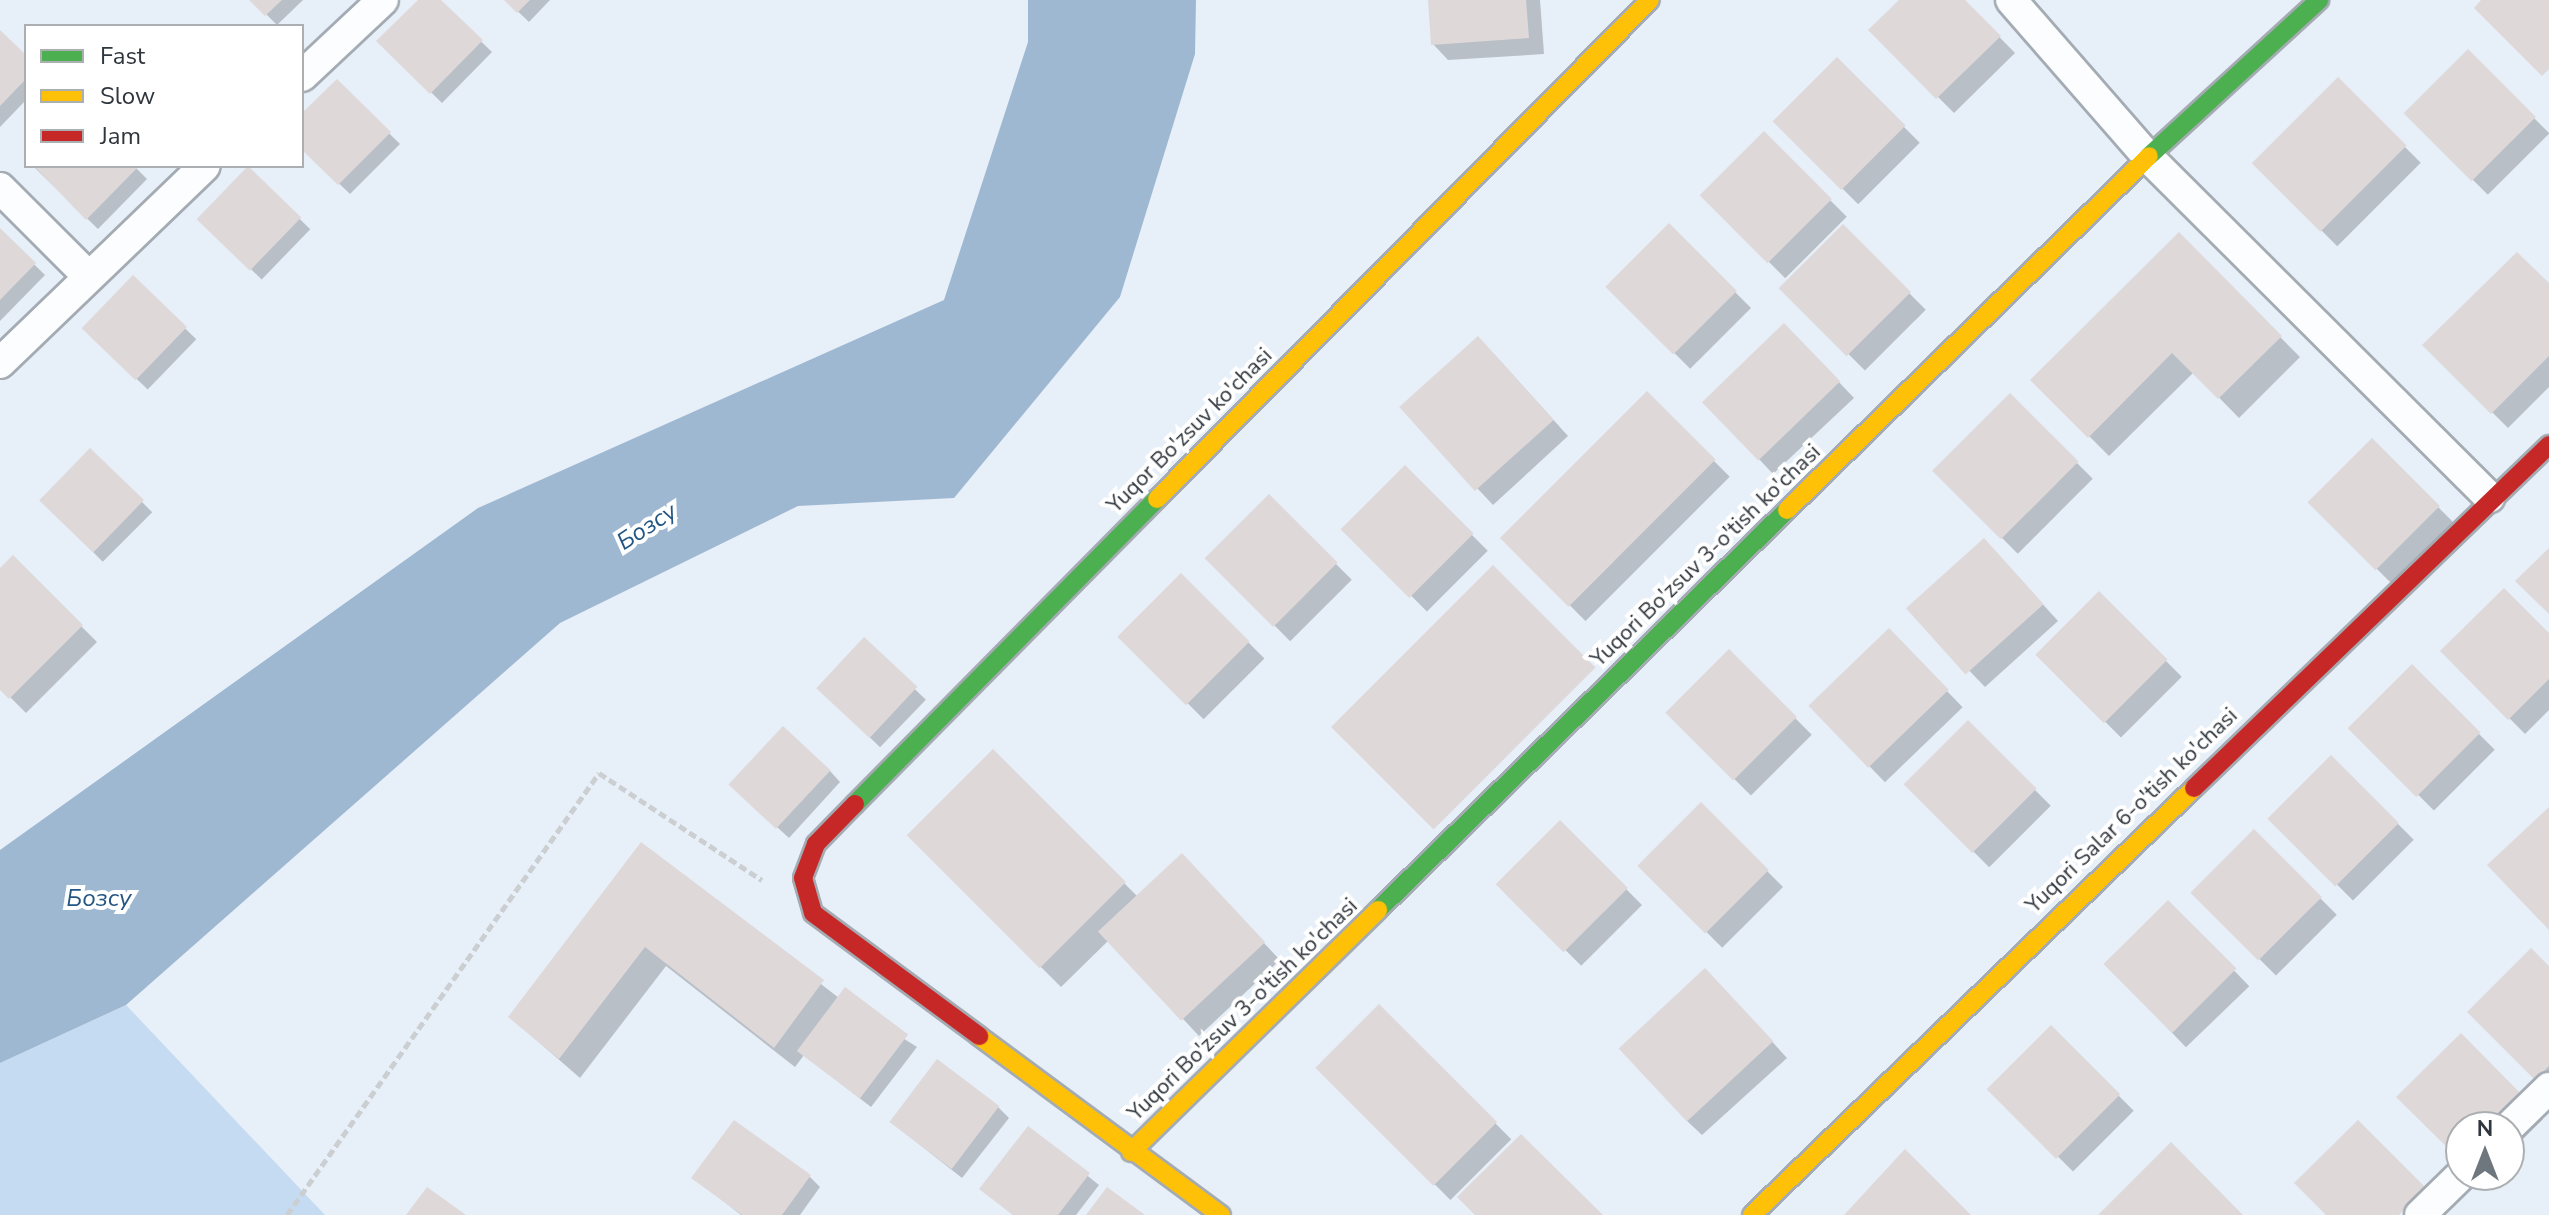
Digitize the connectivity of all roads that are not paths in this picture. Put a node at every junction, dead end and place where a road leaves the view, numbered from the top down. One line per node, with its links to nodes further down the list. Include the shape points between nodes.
1 (383, 0): 5 (street)
2 (1650, 0): 15 (street, Yuqor Bo'zsuv ko'chasi, via 816,844 803,878 813,913)
3 (2011, 0): 6 (street)
4 (2319, 0): 6 (street, Yuqori Bo'zsuv 3-o'tish ko'chasi)
5 (304, 74)
6 (2148, 157): 12 (street); 15 (street, Yuqori Bo'zsuv 3-o'tish ko'chasi)
7 (203, 168): 9 (street)
8 (0, 188): 9 (street)
9 (88, 276): 10 (street)
10 (0, 363)
11 (2549, 445): 12 (street, Yuqori Salar 6-o'tish ko'chasi)
12 (2489, 497): 18 (street, Yuqori Salar 6-o'tish ko'chasi)
13 (2549, 1088): 14 (street)
14 (2525, 1111)
15 (1131, 1152): 17 (street)
16 (2445, 1191): 19 (street)
17 (1221, 1215)
18 (1752, 1215)
19 (2420, 1215)

